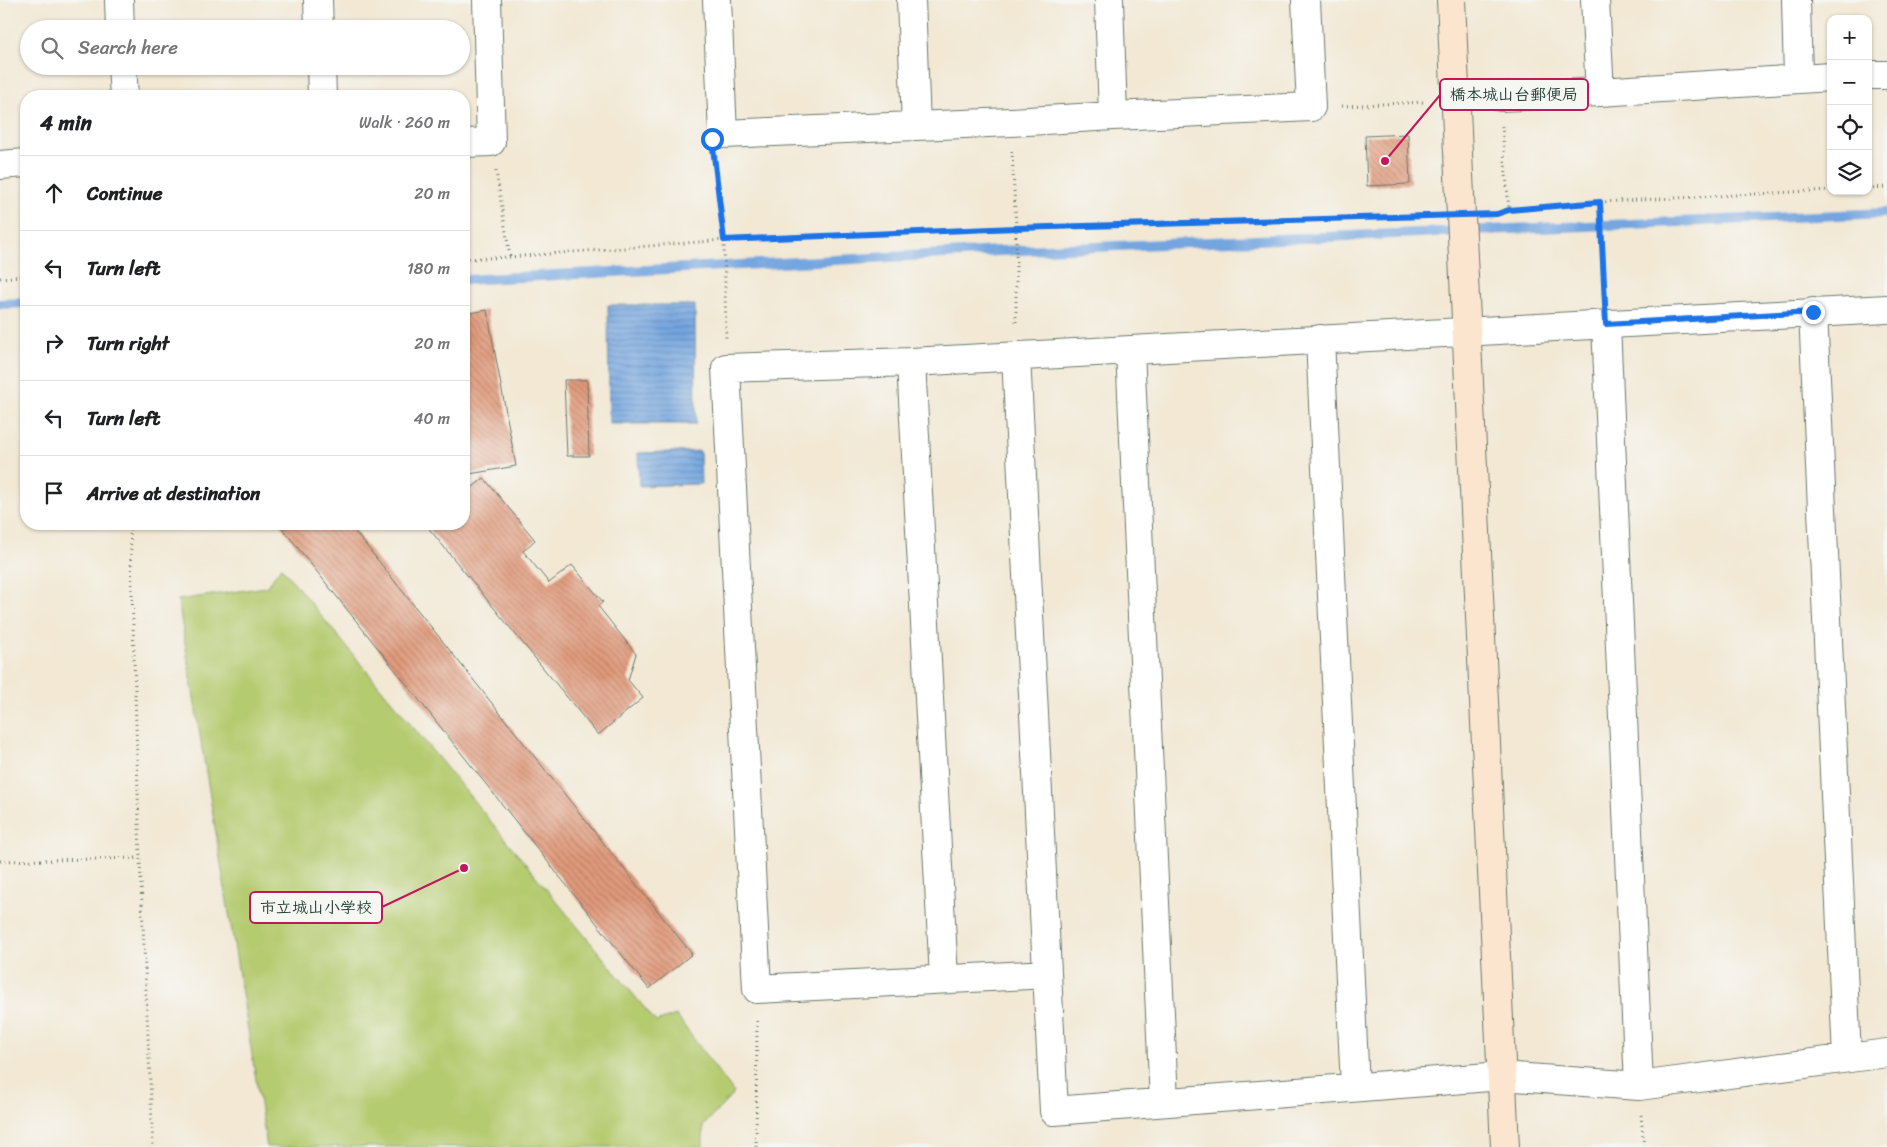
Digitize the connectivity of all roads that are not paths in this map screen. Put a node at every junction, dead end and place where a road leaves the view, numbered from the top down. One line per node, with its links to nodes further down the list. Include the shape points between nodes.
1 (119, 0): 11 (street)
2 (318, 0): 12 (street)
3 (487, 0): 25 (street, via 491,142)
4 (717, 0): 24 (street, via 723,134)
5 (911, 0): 24 (street)
6 (1109, 0): 23 (street)
7 (1306, 0): 23 (street, via 1311,107)
8 (1452, 0): 31 (street, bridge)
9 (1595, 0): 21 (street)
10 (1796, 0): 18 (street)
11 (120, 20)
12 (319, 20)
13 (123, 75): 19 (street)
14 (321, 75): 20 (street)
15 (1887, 75): 16 (street)
16 (1872, 76)
17 (1827, 77): 18 (street)
18 (1798, 78): 21 (street)
19 (124, 90)
20 (322, 90)
21 (1600, 92): 22 (street)
22 (1500, 96)
23 (1113, 116): 24 (street)
24 (916, 125)
25 (470, 143)
26 (20, 163): 27 (street)
27 (0, 164)
28 (1887, 308): 29 (street)
29 (1813, 312): 30 (street); 39 (street)
30 (1606, 324): 31 (street); 41 (street)
31 (1466, 332): 32 (street); 40 (street)
32 (1320, 339): 33 (street); 42 (street)
33 (1130, 350): 34 (street); 43 (street)
34 (1016, 356): 35 (street); 36 (street)
35 (911, 362): 37 (street); 37 (street, via 726,368 757,989)
36 (1047, 974): 37 (street); 43 (street, via 1054,1111)
37 (944, 978)
38 (1887, 1053): 39 (street)
39 (1847, 1058): 41 (street)
40 (1502, 1076): 41 (street); 42 (street); 44 (street)
41 (1639, 1086)
42 (1355, 1087): 43 (street)
43 (1164, 1102)
44 (1505, 1147)

